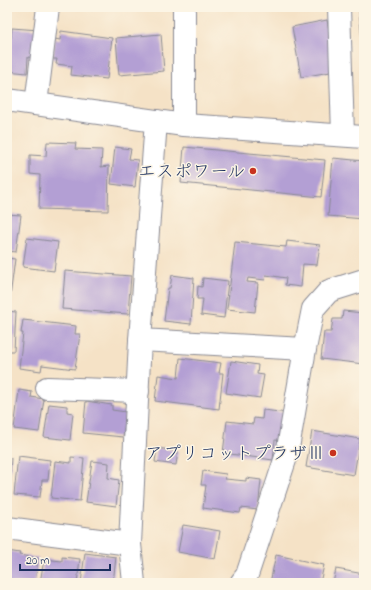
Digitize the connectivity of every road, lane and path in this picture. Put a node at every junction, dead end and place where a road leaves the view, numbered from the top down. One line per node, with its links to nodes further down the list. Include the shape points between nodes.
1 (48, 7): 5 (street)
2 (184, 7): 7 (street)
3 (339, 7): 8 (street)
4 (7, 100): 5 (street)
5 (36, 104): 6 (street)
6 (156, 121): 7 (street); 11 (street)
7 (184, 124): 8 (street)
8 (342, 135): 9 (street)
9 (364, 137)
10 (364, 280): 12 (street, via 329,290 313,309)
11 (140, 340): 12 (street); 14 (street)
12 (305, 349): 18 (street, via 287,454 247,575)
13 (47, 388): 14 (street)
14 (138, 391): 16 (street)
15 (7, 528): 16 (street)
16 (130, 544): 17 (street)
17 (134, 583)
18 (242, 583)

